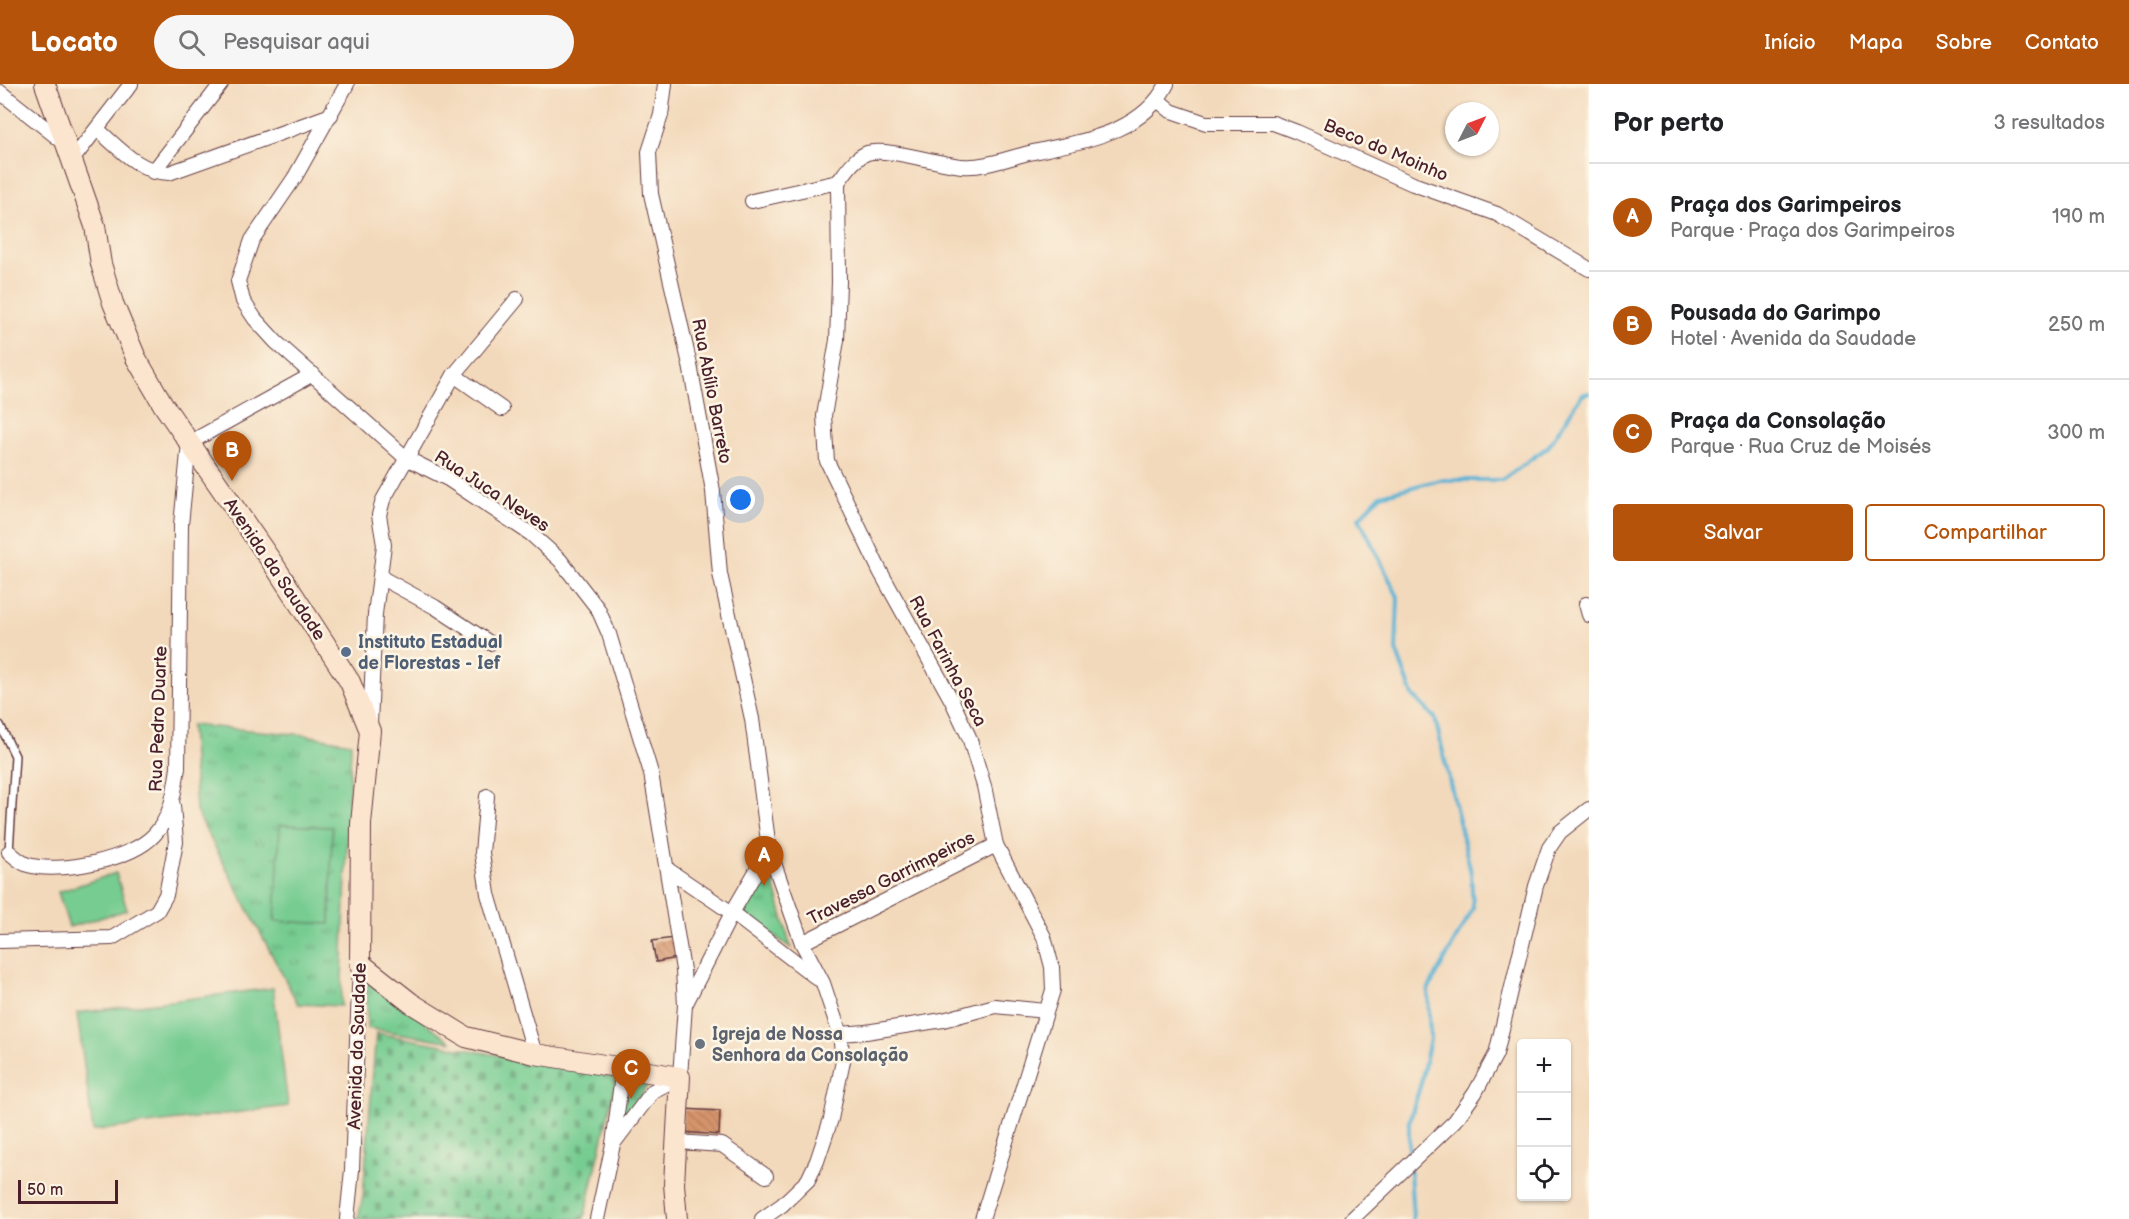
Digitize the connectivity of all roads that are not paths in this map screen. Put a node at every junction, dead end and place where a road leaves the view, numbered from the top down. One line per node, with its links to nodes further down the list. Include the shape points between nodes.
1 (45, 84): 11 (street, Avenida da Saudade)
2 (132, 84): 10 (street)
3 (220, 84): 12 (street)
4 (347, 84): 9 (street, Rua Juca Neves)
5 (665, 84): 30 (street, Rua Abílio Barreto, via 661,115 649,152 651,194 705,445 720,574 752,719)
6 (1167, 84): 8 (street)
7 (0, 92): 11 (street)
8 (1158, 101): 13 (street, via 1128,125 1108,134 974,167 867,153 851,164); 15 (street, Beco do Moinho, via 1171,111 1206,123 1273,123 1297,132 1413,184 1497,214)
9 (331, 115): 12 (street, via 169,173); 17 (street, Rua Juca Neves, via 252,240 238,281 243,301 255,319)
10 (97, 129): 11 (street); 12 (street)
11 (71, 153): 20 (street, Avenida da Saudade, via 118,314 136,358)
12 (153, 172)
13 (838, 182): 14 (street); 29 (street, Rua Farinha Seca, via 839,294 837,340 824,416 827,461 880,571 969,737)
14 (752, 201)
15 (1589, 269)
16 (517, 299): 18 (street)
17 (313, 374): 20 (street); 21 (street, Rua Juca Neves)
18 (454, 375): 19 (street); 21 (street)
19 (502, 410)
20 (189, 443): 25 (street, Avenida da Saudade, via 350,682); 27 (street, Rua Pedro Duarte, via 181,525 178,768)
21 (406, 458): 22 (street, via 379,515 384,545); 32 (street, Rua Juca Neves, via 448,479 531,534 560,560 598,609 651,773)
22 (380, 577): 23 (street); 25 (street, via 372,652)
23 (490, 643)
24 (0, 725): 31 (lane, via 15,756)
25 (370, 731): 36 (street, Avenida da Saudade, via 361,825)
26 (487, 796): 41 (street, via 482,853 488,894)
27 (173, 806): 31 (street, Rua Pedro Duarte, via 153,836 129,853 49,869 25,865); 34 (street, via 176,842 166,896 157,911 112,938)
28 (1589, 809): 52 (street, via 1560,832 1549,848 1536,886 1496,1054 1455,1122)
29 (996, 845): 35 (street, Travessa Garrimpeiros); 39 (street, Rua Farinha Seca, via 1044,937 1053,990)
30 (768, 849): 33 (street); 35 (street, Rua Abílio Barreto)
31 (9, 852)
32 (667, 869): 33 (street); 38 (street, Rua Juca Neves)
33 (732, 913): 37 (street); 38 (street)
34 (0, 941)
35 (802, 943): 37 (street, Rua Abílio Barreto)
36 (360, 963): 41 (street, via 411,1003 466,1037); 47 (street, Avenida da Saudade)
37 (823, 983): 40 (street, Rua Abílio Barreto)
38 (685, 1005): 43 (street)
39 (1045, 1011): 40 (street, via 995,1006 942,1020); 51 (street, Rua Farinha Seca)
40 (840, 1034): 50 (street, Rua Abílio Barreto, via 843,1061 817,1161 808,1180)
41 (535, 1053): 42 (street)
42 (623, 1068): 43 (street); 45 (street)
43 (680, 1077): 44 (street); 45 (street, via 653,1091)
44 (678, 1142): 46 (street, via 722,1145); 49 (street)
45 (613, 1144): 48 (street)
46 (766, 1176)
47 (347, 1219)
48 (597, 1219)
49 (677, 1219)
50 (762, 1219)
51 (982, 1219)
52 (1352, 1219)

